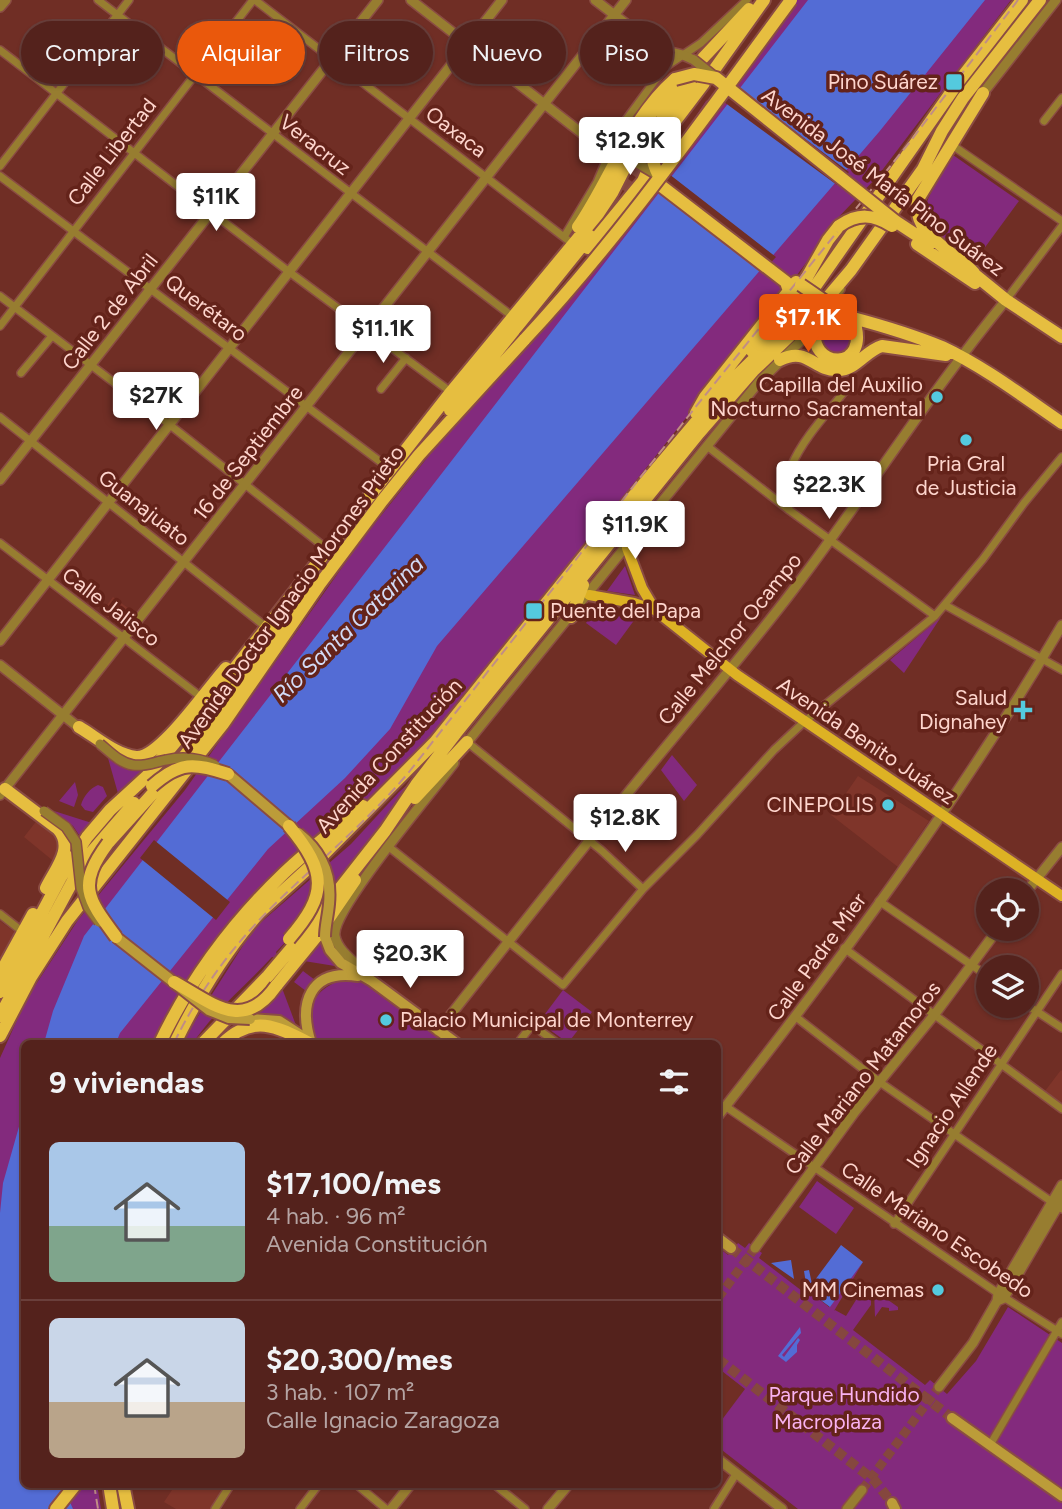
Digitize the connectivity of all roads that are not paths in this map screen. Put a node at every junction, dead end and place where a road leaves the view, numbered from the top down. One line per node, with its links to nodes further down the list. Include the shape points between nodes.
1 (6, 0): 17 (street)
2 (98, 0): 18 (street, Veracruz)
3 (129, 0): 18 (street)
4 (254, 0): 20 (street, Calle Libertad); 25 (street, Oaxaca)
5 (378, 0): 21 (street, Calle 2 de Abril)
6 (411, 0): 23 (street)
7 (502, 0): 22 (street)
8 (595, 0): 19 (street, Avenida José María Pino Suárez)
9 (626, 0): 19 (street, 16 de Septiembre)
10 (747, 0): 27 (street)
11 (762, 0): 24 (highway); 31 (highway, via 744,14)
12 (773, 0): 24 (highway)
13 (791, 0): 89 (highway, Avenida Doctor Ignacio Morones Prieto, bridge, via 585,272)
14 (1022, 0): 87 (highway, Avenida Constitución, via 798,313)
15 (1040, 0): 48 (highway, Avenida Constitución, via 963,98)
16 (1056, 0): 37 (street)
17 (0, 7)
18 (118, 14): 28 (street, Veracruz); 36 (street)
19 (614, 15): 27 (street, Avenida José María Pino Suárez, via 659,49); 39 (street, 16 de Septiembre)
20 (237, 21)
21 (361, 21)
22 (485, 21)
23 (447, 29)
24 (728, 48): 31 (highway)
25 (319, 49)
26 (0, 50): 36 (street)
27 (683, 55): 31 (street, Avenida José María Pino Suárez); 45 (street, via 664,67 620,128)
28 (177, 60)
29 (447, 69): 40 (street)
30 (319, 73): 42 (street, Calle 2 de Abril)
31 (699, 73): 43 (highway); 51 (highway, bridge, via 653,137 653,162); 57 (highway, Avenida José María Pino Suárez, bridge); 60 (highway, via 666,86 637,124 595,202); 62 (highway, Avenida Doctor Ignacio Morones Prieto, via 641,136 612,193)
32 (187, 84): 46 (street, Calle Libertad)
33 (208, 84): 42 (street, Veracruz)
34 (364, 84): 40 (street, Oaxaca)
35 (517, 84): 39 (street)
36 (57, 93): 46 (street); 47 (street)
37 (983, 93): 44 (highway); 48 (highway)
38 (1062, 98): 41 (street)
39 (544, 105): 45 (street, via 588,138); 52 (street, 16 de Septiembre)
40 (409, 119): 52 (street, Oaxaca); 54 (street)
41 (1044, 121)
42 (272, 134): 54 (street, Veracruz); 55 (street, Calle 2 de Abril)
43 (660, 141)
44 (952, 145): 56 (street); 66 (highway, via 918,199 917,214 926,232)
45 (615, 150): 49 (street, bridge); 60 (street)
46 (134, 152): 55 (street); 59 (street, Calle Libertad)
47 (0, 166)
48 (923, 169): 63 (highway, Avenida Constitución)
49 (645, 175): 51 (street, bridge); 65 (highway, via 609,224); 67 (highway)
50 (0, 176): 59 (street, Querétaro)
51 (659, 176): 67 (highway)
52 (486, 177): 60 (street, Oaxaca); 61 (street, 16 de Septiembre)
53 (623, 190): 65 (highway)
54 (350, 194): 61 (street, Veracruz); 64 (street)
55 (210, 211): 64 (street); 68 (street, Calle 2 de Abril)
56 (1062, 221)
57 (894, 223): 66 (highway, Avenida José María Pino Suárez); 70 (highway); 87 (highway, bridge, via 865,215 839,226 794,300)
58 (1062, 226): 70 (street, Calle Melchor Ocampo)
59 (74, 231): 68 (street, Querétaro); 71 (street, Calle Libertad)
60 (566, 239): 62 (highway)
61 (428, 253): 72 (street, Veracruz); 76 (street, 16 de Septiembre)
62 (564, 254): 72 (highway, Avenida Doctor Ignacio Morones Prieto)
63 (851, 270): 75 (street); 99 (highway, Avenida Constitución, via 753,371)
64 (288, 271): 76 (street); 79 (street)
65 (562, 272): 89 (highway)
66 (974, 273): 70 (highway, Avenida José María Pino Suárez)
67 (792, 284): 73 (highway, bridge); 94 (highway, via 705,397)
68 (150, 288): 79 (street, Querétaro); 84 (street, Calle 2 de Abril)
69 (0, 296): 71 (street)
70 (1006, 300): 78 (highway, Avenida José María Pino Suárez); 82 (street, Calle Melchor Ocampo)
71 (15, 307): 74 (street, Calle Libertad); 77 (street)
72 (512, 316): 89 (highway, Avenida Doctor Ignacio Morones Prieto)
73 (853, 318): 75 (highway, via 859,342 853,353 842,359 821,353 814,341); 80 (highway, via 878,332); 82 (highway)
74 (0, 326)
75 (816, 327): 83 (street)
76 (368, 328): 81 (street); 90 (street, 16 de Septiembre)
77 (52, 336): 84 (street); 85 (street)
78 (1062, 337)
79 (230, 348): 90 (street, Querétaro); 93 (street)
80 (946, 355): 82 (highway); 83 (highway, via 882,346 840,370 800,355)
81 (406, 358): 88 (street); 89 (street)
82 (960, 358): 92 (highway); 105 (street, Calle Melchor Ocampo)
83 (780, 360): 96 (street)
84 (90, 365): 93 (street); 95 (street, Calle 2 de Abril)
85 (21, 373)
86 (852, 382): 103 (street, via 791,467)
87 (727, 385): 94 (highway, Avenida Constitución)
88 (381, 389)
89 (459, 396): 98 (highway, Avenida Doctor Ignacio Morones Prieto); 167 (highway, Avenida Doctor Ignacio Morones Prieto, via 223,724 67,921)
90 (307, 406): 98 (street, Querétaro); 101 (street, 16 de Septiembre)
91 (0, 418): 95 (street, Guanajuato)
92 (1062, 423)
93 (170, 425): 101 (street); 102 (street)
94 (685, 436): 104 (highway, Avenida Constitución)
95 (31, 441): 100 (street, Calle 2 de Abril); 102 (street, Guanajuato)
96 (707, 446): 103 (street); 107 (street)
97 (1062, 457): 113 (street)
98 (390, 469): 108 (highway, Avenida Doctor Ignacio Morones Prieto)
99 (664, 476): 104 (highway); 110 (highway, Avenida Constitución)
100 (0, 480)
101 (247, 484): 108 (street); 109 (street, 16 de Septiembre)
102 (109, 502): 109 (street, Guanajuato); 111 (street)
103 (789, 510): 105 (street)
104 (604, 531): 130 (highway, Avenida Constitución)
105 (832, 540): 115 (street); 124 (street, Calle Melchor Ocampo)
106 (0, 543): 111 (street, Calle Jalisco)
107 (627, 548): 112 (street); 114 (main road, Avenida Benito Juárez)
108 (327, 549): 118 (highway, Avenida Doctor Ignacio Morones Prieto); 148 (highway, bridge, via 211,724 91,868 88,883 95,907)
109 (184, 562): 118 (street, Guanajuato); 119 (street, 16 de Septiembre)
110 (587, 574): 116 (highway); 136 (highway, Avenida Constitución, via 456,733)
111 (47, 580): 119 (street, Calle Jalisco); 120 (street)
112 (589, 595): 114 (main road, Avenida Benito Juárez); 116 (street)
113 (945, 605): 115 (street); 122 (street)
114 (655, 610): 124 (main road, Avenida Benito Juárez)
115 (935, 616): 128 (street)
116 (571, 617): 131 (street)
117 (1062, 625): 122 (street, Calle Padre Mier)
118 (266, 627): 121 (highway, Avenida Doctor Ignacio Morones Prieto)
119 (124, 638): 126 (street, Calle Jalisco); 127 (street, 16 de Septiembre)
120 (0, 641)
121 (251, 648): 126 (highway, via 225,668); 158 (highway, Avenida Doctor Ignacio Morones Prieto, via 156,766 81,845)
122 (1042, 659): 125 (street); 134 (street, Calle Padre Mier)
123 (0, 665): 127 (street)
124 (729, 669): 128 (main road, Avenida Benito Juárez); 137 (street, Calle Melchor Ocampo)
125 (1062, 670)
126 (201, 697): 129 (highway, via 145,757 126,755)
127 (63, 715): 129 (street); 133 (street, 16 de Septiembre)
128 (804, 722): 134 (main road, Avenida Benito Juárez); 143 (street)
129 (79, 727): 132 (street, bridge, via 131,764 191,758)
130 (435, 741): 168 (highway, via 261,897 193,983); 169 (highway, Avenida Constitución, via 245,929)
131 (467, 742): 136 (highway); 137 (street); 138 (street)
132 (228, 774): 135 (main road); 162 (highway, bridge, via 189,765 172,769 105,833 83,862)
133 (2, 790): 147 (highway, via 58,829 66,845); 148 (street, bridge, via 44,811 72,834 84,898 93,915)
134 (941, 814): 140 (main road, Avenida Benito Juárez); 145 (street, Calle Padre Mier)
135 (289, 826): 156 (main road, bridge, via 312,845 327,871 330,897 325,937 330,950); 170 (highway, bridge, via 313,858 318,883 312,909 214,1020)
136 (385, 831): 157 (highway, bridge, via 343,898 255,1008 236,1012 211,1004); 171 (highway, Avenida Constitución, via 288,953)
137 (589, 841): 143 (street); 150 (street, Calle Melchor Ocampo)
138 (389, 847): 150 (street); 156 (street, via 348,903 335,931 342,949)
139 (1062, 847): 141 (street)
140 (1036, 878)
141 (1038, 878)
142 (1039, 880): 144 (main road, Avenida Benito Juárez)
143 (643, 889): 150 (street, via 563,985)
144 (1062, 896)
145 (880, 901): 151 (street, Calle Padre Mier); 152 (street)
146 (0, 914): 147 (street)
147 (23, 932): 154 (highway)
148 (117, 937): 157 (main road, bridge)
149 (989, 941): 152 (street, Calle Mariano Matamoros)
150 (508, 942): 166 (street, Calle Melchor Ocampo)
151 (844, 948): 161 (street); 163 (street, Calle Padre Mier)
152 (972, 965): 153 (street); 161 (street, Calle Mariano Matamoros)
153 (976, 968)
154 (0, 974)
155 (1062, 974): 159 (street, Ignacio Allende)
156 (369, 979): 166 (main road); 175 (main road, via 336,975 314,989 305,1010)
157 (174, 982): 174 (main road, bridge, via 219,1015 279,1021)
158 (0, 992)
159 (1039, 1008)
160 (1039, 1012): 165 (street)
161 (935, 1014): 179 (street); 180 (street, Calle Mariano Matamoros)
162 (0, 1016)
163 (796, 1017): 180 (street); 181 (street, Calle Padre Mier)
164 (1032, 1018): 179 (street, Ignacio Allende)
165 (1062, 1028)
166 (438, 1031): 176 (main road)
167 (0, 1036)
168 (162, 1040)
169 (177, 1040)
170 (203, 1040)
171 (204, 1040)
172 (227, 1040): 173 (highway, via 239,1030 261,1025)
173 (303, 1040)
174 (306, 1040)
175 (310, 1040)
176 (452, 1040)
177 (520, 1040): 178 (street, via 532,1025)
178 (552, 1040)
179 (1000, 1065): 182 (street); 184 (street, Ignacio Allende)
180 (879, 1081): 184 (street); 185 (street, Calle Mariano Matamoros)
181 (725, 1106): 183 (street, Calle Padre Mier); 185 (street, Calle Mariano Escobedo)
182 (1062, 1109)
183 (721, 1112)
184 (954, 1135): 187 (street); 188 (street, Ignacio Allende)
185 (814, 1168): 188 (street, Calle Mariano Escobedo); 191 (street, Calle Mariano Matamoros)
186 (1062, 1185): 187 (street)
187 (1058, 1204): 192 (street)
188 (894, 1224): 192 (street, Calle Mariano Escobedo)
189 (721, 1240): 190 (main road)
190 (731, 1248)
191 (755, 1248)
192 (1000, 1298): 194 (street, Calle Mariano Escobedo); 195 (street)
193 (1062, 1322): 194 (street)
194 (1059, 1332): 197 (street)
195 (939, 1387)
196 (952, 1418): 197 (main road)
197 (990, 1445): 210 (main road)
198 (721, 1462): 199 (street)
199 (736, 1474): 220 (street); 221 (street)
200 (73, 1488): 211 (highway)
201 (110, 1488): 212 (highway)
202 (124, 1488): 213 (highway)
203 (228, 1488): 214 (street)
204 (316, 1488): 215 (street)
205 (361, 1488): 216 (street)
206 (408, 1488): 217 (street)
207 (500, 1488): 218 (street)
208 (566, 1488): 219 (street)
209 (862, 1490): 222 (street)
210 (1062, 1496)
211 (56, 1509)
212 (113, 1509)
213 (128, 1509)
214 (215, 1509)
215 (300, 1509)
216 (386, 1509)
217 (391, 1509)
218 (525, 1509)
219 (548, 1509)
220 (714, 1509)
221 (782, 1509)
222 (848, 1509)

